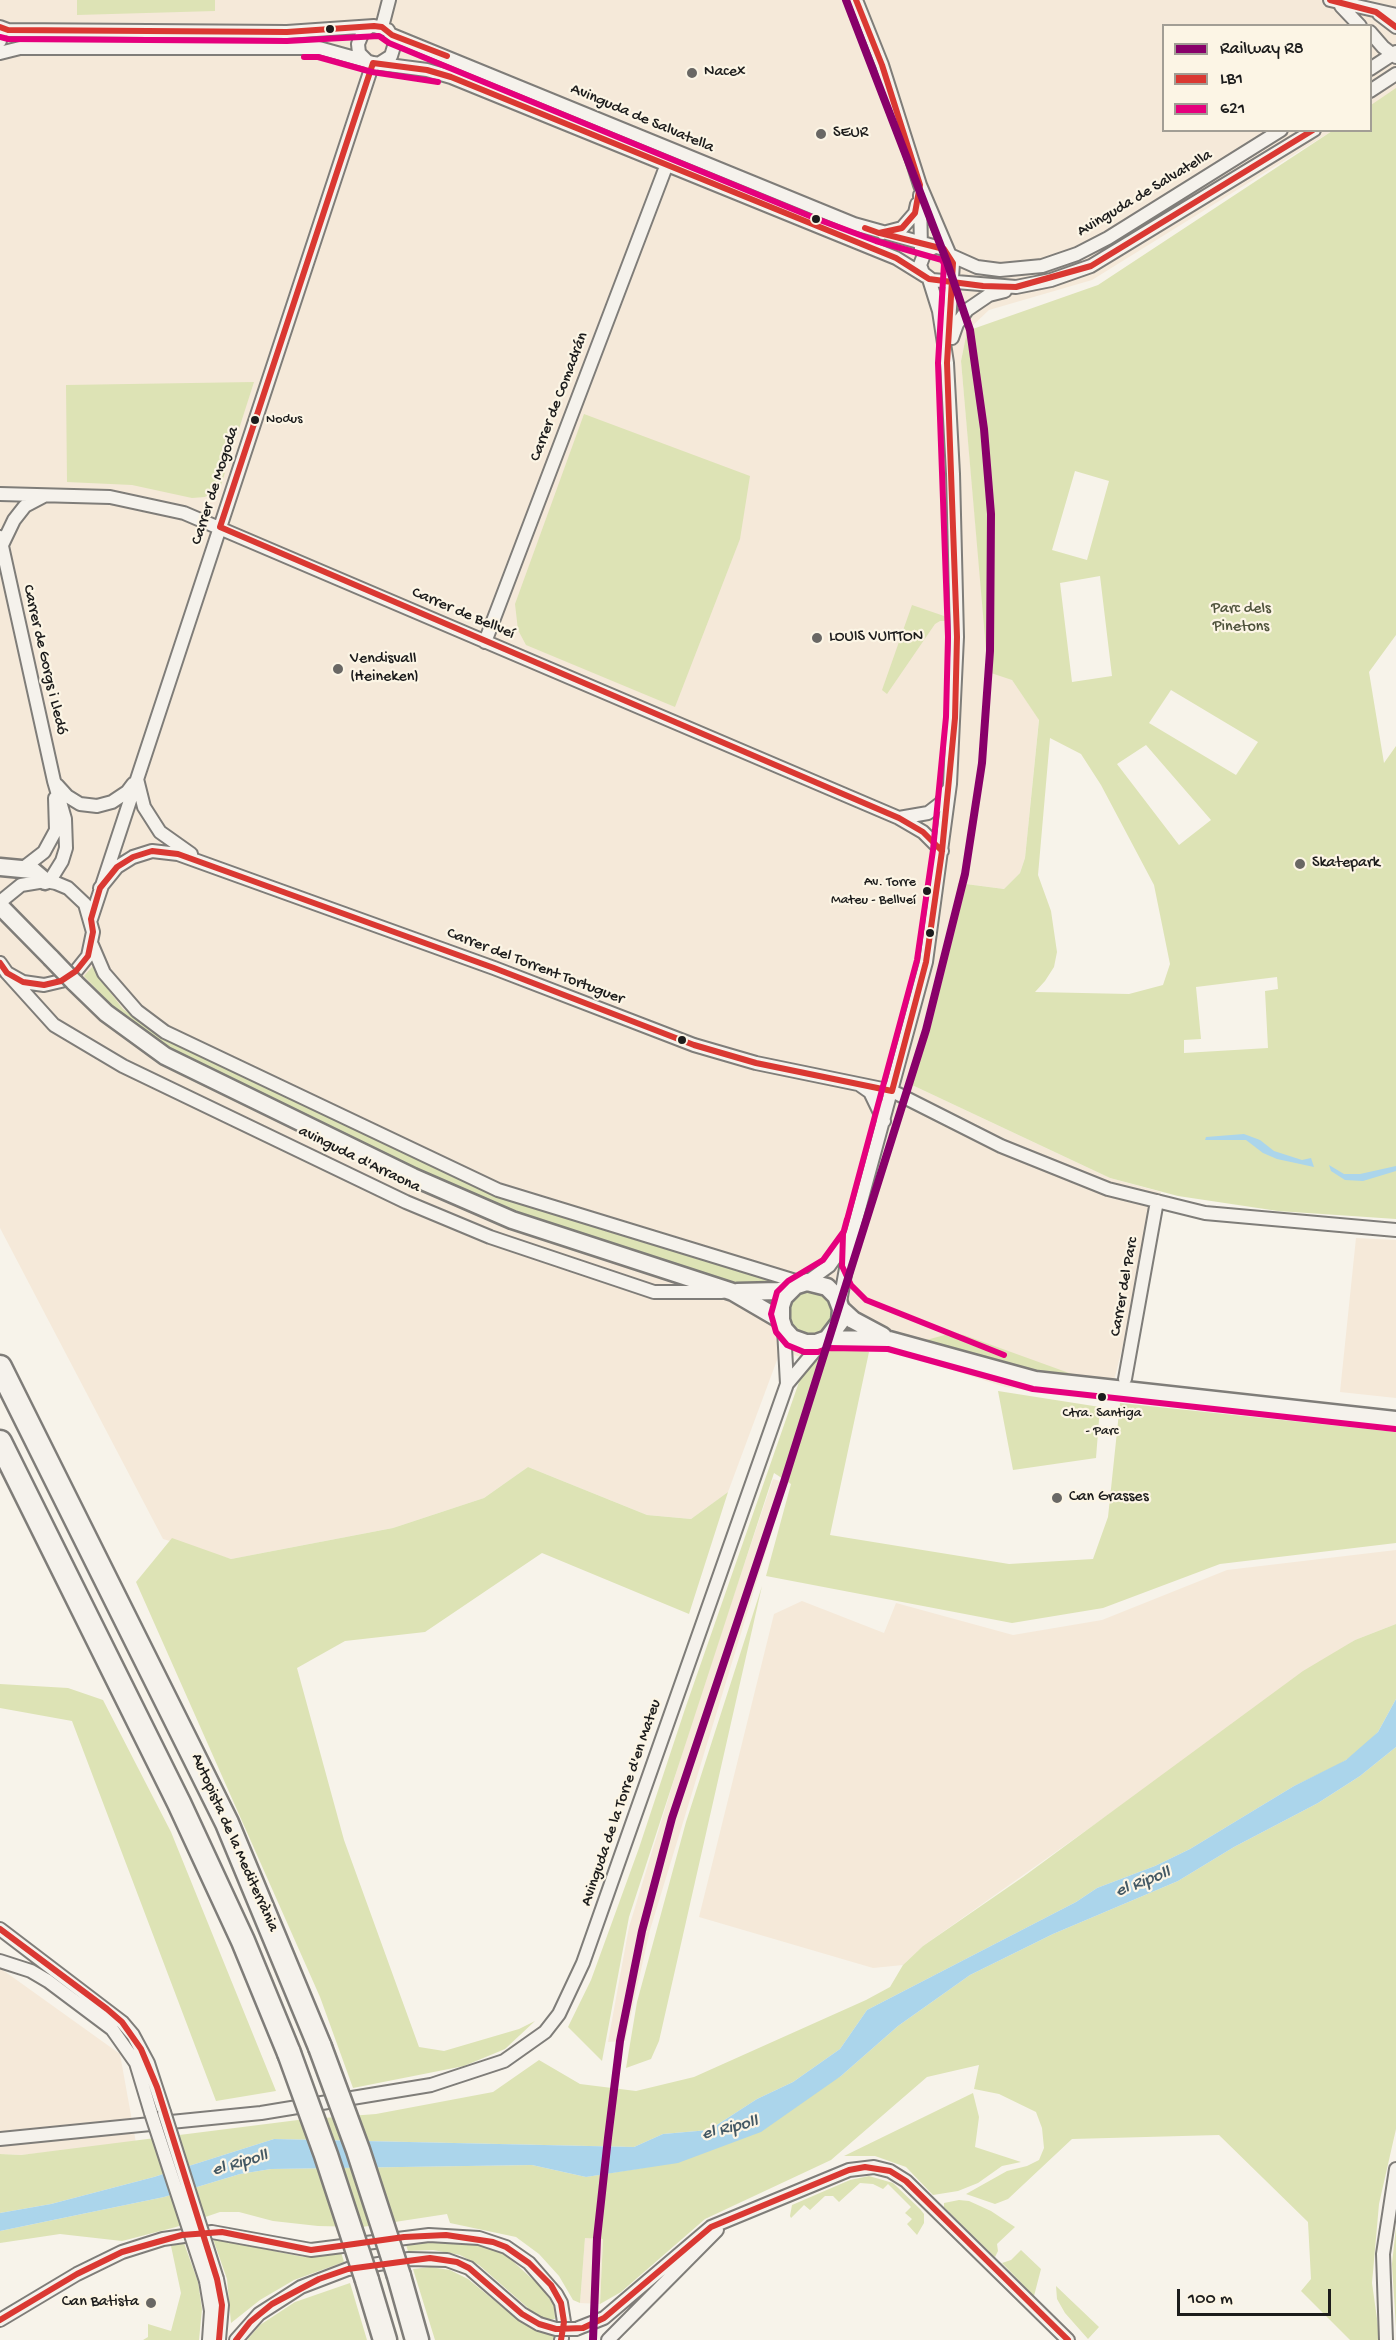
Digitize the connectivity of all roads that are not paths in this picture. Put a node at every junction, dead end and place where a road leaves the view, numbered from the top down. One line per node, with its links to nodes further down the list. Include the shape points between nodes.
1 (388, 0): 10 (street)
2 (856, 0): 21 (street)
3 (1331, 0): 4 (street); 6 (street)
4 (1376, 12): 5 (street); 8 (street)
5 (1396, 15)
6 (1357, 21)
7 (0, 27): 9 (street, via 275,32)
8 (1396, 27)
9 (368, 28): 10 (street); 14 (street, via 358,44 359,53)
10 (387, 31): 14 (street, via 394,50 387,60); 22 (street, Avinguda de Salvatella)
11 (1372, 33): 13 (street, via 1383,48)
12 (0, 53): 14 (street, Avinguda de Salvatella, via 20,48 319,48)
13 (1395, 54): 15 (street)
14 (374, 63): 20 (street, Avinguda de Salvatella, via 451,77); 33 (street, Carrer de Mogoda)
15 (1372, 68)
16 (1396, 74): 17 (street)
17 (1372, 90)
18 (1278, 132): 25 (street, Avinguda de Salvatella, via 1077,254 1042,266 1000,270)
19 (1311, 132): 29 (street, Avinguda de Salvatella, via 1092,266)
20 (667, 164): 27 (street, Avinguda de Salvatella, via 896,258); 35 (street, Carrer de Comadrán)
21 (920, 185): 22 (street, via 917,206 909,221 893,232); 23 (street); 25 (street)
22 (879, 233): 23 (street, Avinguda de Salvatella)
23 (921, 244): 24 (street, Avinguda de Salvatella); 26 (street)
24 (933, 248): 25 (street); 26 (street)
25 (951, 258): 27 (street, via 945,279); 28 (street)
26 (920, 261): 27 (street, via 921,269)
27 (930, 279): 28 (street, Avinguda de Salvatella); 30 (street, via 939,310)
28 (952, 283): 29 (street, Avinguda de Salvatella); 30 (street)
29 (1016, 287): 30 (street, Avinguda de Salvatella, via 990,295 967,310 954,330)
30 (946, 363): 38 (street, via 957,637)
31 (0, 494): 32 (street, Carrer de Bellveí)
32 (48, 494): 33 (street, Carrer de Bellveí, via 110,497 184,513); 34 (street, Carrer de Gorgs i Lledó, via 26,506)
33 (220, 527): 35 (street, Carrer de Bellveí); 36 (street, Carrer de Mogoda)
34 (1, 541): 37 (street, Carrer de Gorgs i Lledó)
35 (485, 642): 39 (street, Carrer de Bellveí)
36 (137, 778): 37 (street, via 127,792 97,806 80,804); 41 (street, Carrer del Torrent Tortuguer, via 144,807 160,832); 45 (street, Carrer de Mogoda)
37 (54, 781): 43 (street, Carrer de Gorgs i Lledó, via 56,830 44,852); 44 (street, Carrer de Gorgs i Lledó, via 65,819 66,848 62,861)
38 (950, 784): 39 (street, via 941,803 928,813); 40 (street)
39 (899, 818): 40 (street, Carrer de Bellveí, via 923,832)
40 (942, 850): 51 (street, via 926,962)
41 (205, 862): 45 (street, Carrer del Torrent Tortuguer, via 152,851 117,867); 50 (street, Carrer del Torrent Tortuguer, via 694,1045 756,1063)
42 (0, 867): 43 (main road)
43 (22, 869): 44 (main road, via 32,870)
44 (47, 881): 46 (street, via 21,885); 47 (street, via 78,896)
45 (100, 888): 47 (street, Carrer de Mogoda)
46 (2, 907): 57 (main road, bridge, via 106,1013 165,1056 512,1221)
47 (91, 919): 48 (street)
48 (92, 945): 49 (street, via 76,971 61,981 44,985 23,982); 56 (street, avinguda d'Arraona, via 104,973 137,1011 165,1032 498,1190)
49 (4, 968): 57 (street, avinguda d'Arraona, via 54,1025 123,1066 406,1202 490,1237 654,1292)
50 (859, 1084): 51 (street, Carrer del Torrent Tortuguer); 52 (street, via 870,1092)
51 (892, 1091): 52 (street); 53 (street, Carrer del Torrent Tortuguer, via 1001,1146 1108,1189)
52 (884, 1121): 55 (street)
53 (1157, 1201): 54 (street, Carrer del Torrent Tortuguer, via 1205,1213); 63 (street, Carrer del Parc)
54 (1396, 1230)
55 (852, 1235): 56 (street, via 830,1266); 58 (street)
56 (801, 1284): 57 (main road, via 765,1293); 58 (main road, via 827,1287); 59 (main road, via 782,1301)
57 (733, 1292): 59 (main road)
58 (840, 1305): 60 (main road, via 840,1322); 61 (main road, via 853,1320)
59 (782, 1325): 60 (main road, via 800,1342); 64 (street, Avinguda de la Torre d'en Mateu)
60 (825, 1340): 61 (main road); 64 (street, Avinguda de la Torre d'en Mateu)
61 (889, 1340): 65 (main road, via 1035,1380)
62 (0, 1367): 80 (highway, Autopista de la Mediterrània, bridge, via 222,1813 320,2046 358,2150)
63 (1125, 1379)
64 (787, 1384): 70 (street, Avinguda de la Torre d'en Mateu, via 583,1963 559,2014 545,2032 504,2061 431,2085 250,2114)
65 (1396, 1420)
66 (0, 1442): 79 (highway, Autopista de la Mediterrània, bridge, via 243,1941 326,2155)
67 (0, 1929): 69 (street, via 122,2022 148,2063)
68 (0, 1960): 69 (street, via 48,1981 112,2029 136,2063)
69 (158, 2112): 73 (street, bridge)
70 (0, 2139)
71 (1396, 2169): 83 (street, via 1383,2254)
72 (743, 2214): 78 (street, bridge, via 702,2232 604,2318 576,2329 539,2324 469,2268 447,2260 409,2259 348,2269 301,2286 259,2314); 81 (street, via 708,2238); 82 (street, via 857,2168 890,2171 906,2181)
73 (212, 2280): 76 (street); 77 (street, via 222,2305)
74 (0, 2320): 75 (street, via 122,2252 163,2239 212,2232 311,2250 429,2235 479,2238 506,2247 542,2276 561,2303)
75 (564, 2322)
76 (209, 2340)
77 (219, 2340)
78 (236, 2340)
79 (385, 2340)
80 (417, 2340)
81 (608, 2340)
82 (1068, 2340)
83 (1386, 2340)

